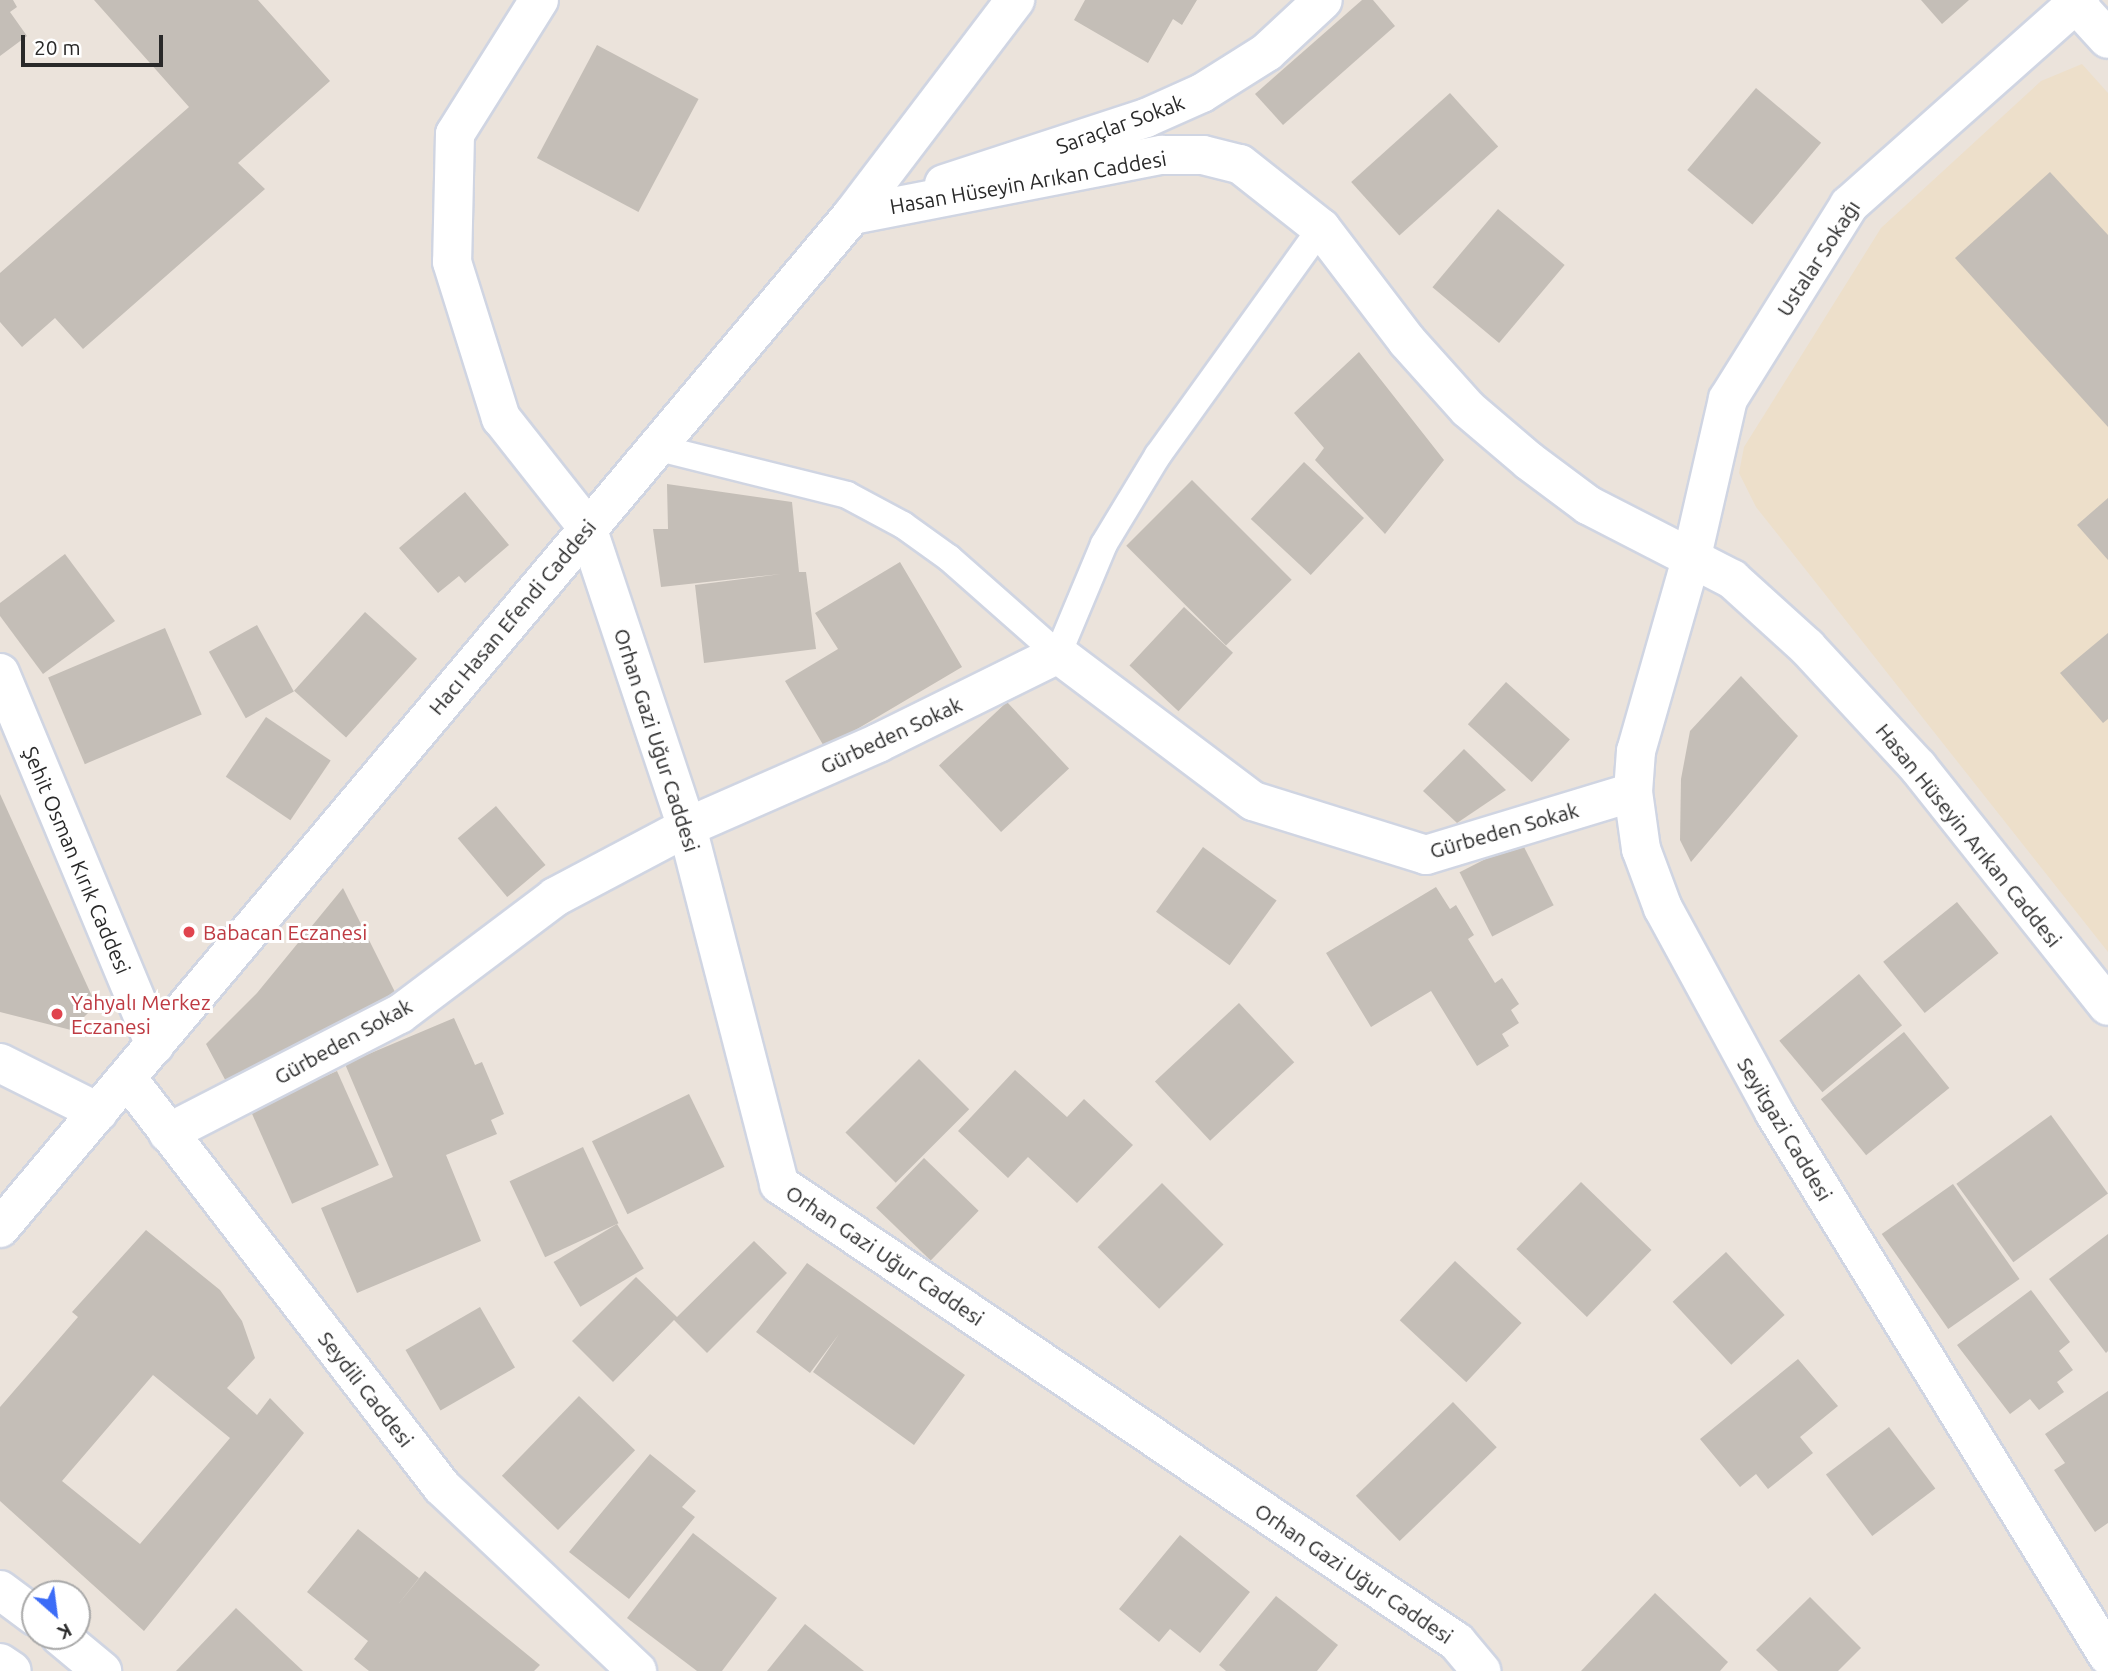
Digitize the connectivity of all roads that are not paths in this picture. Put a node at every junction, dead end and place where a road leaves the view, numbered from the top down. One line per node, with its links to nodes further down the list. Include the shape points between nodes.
1 (539, 0): 9 (street, Orhan Gazi Uğur Caddesi, via 455,134 452,262 501,418)
2 (1015, 0): 6 (street, Hacı Hasan Efendi Caddesi)
3 (1324, 0): 6 (street, Saraçlar Sokak, via 1267,52 1202,93 1146,118)
4 (2078, 2): 5 (street); 10 (street, Ustalar Sokağı, via 1849,205 1728,399)
5 (2108, 39)
6 (852, 215): 7 (street, Hasan Hüseyin Arıkan Caddesi, via 1162,155 1203,155 1240,164); 8 (street, Hacı Hasan Efendi Caddesi)
7 (1321, 228): 10 (street, Hasan Hüseyin Arıkan Caddesi, via 1407,341 1468,410 1588,505); 11 (lane, via 1158,455 1104,544)
8 (655, 447): 9 (street, Hacı Hasan Efendi Caddesi); 11 (lane, via 847,495 949,558)
9 (587, 527): 14 (street, Orhan Gazi Uğur Caddesi); 16 (street, Hacı Hasan Efendi Caddesi)
10 (1692, 556): 13 (street, Seyitgazi Caddesi, via 1636,751); 15 (street, Hasan Hüseyin Arıkan Caddesi, via 1757,599 1918,767)
11 (1058, 654): 13 (street, Gürbeden Sokak, via 1253,801 1426,855); 14 (street, Gürbeden Sokak, via 878,743)
12 (0, 674): 16 (street, Şehit Osman Kırık Caddesi)
13 (1633, 792): 25 (street, Seyitgazi Caddesi, via 1641,849 1663,908 1717,1013 2043,1556)
14 (687, 827): 20 (street, Gürbeden Sokak, via 555,897 400,1014); 30 (street, Orhan Gazi Uğur Caddesi, via 779,1184 1457,1642)
15 (2108, 1006)
16 (155, 1045): 18 (street, Hacı Hasan Efendi Caddesi)
17 (0, 1063): 19 (street)
18 (127, 1078): 19 (street, Hacı Hasan Efendi Caddesi); 20 (street, Seydili Caddesi)
19 (98, 1112): 21 (street, Hacı Hasan Efendi Caddesi)
20 (168, 1133): 29 (street, Seydili Caddesi, via 442,1487)
21 (0, 1228)
22 (0, 1590): 23 (street)
23 (21, 1606)
24 (77, 1650): 28 (street)
25 (2108, 1656)
26 (0, 1662): 27 (street)
27 (12, 1671)
28 (102, 1671)
29 (637, 1671)
30 (1481, 1671)

